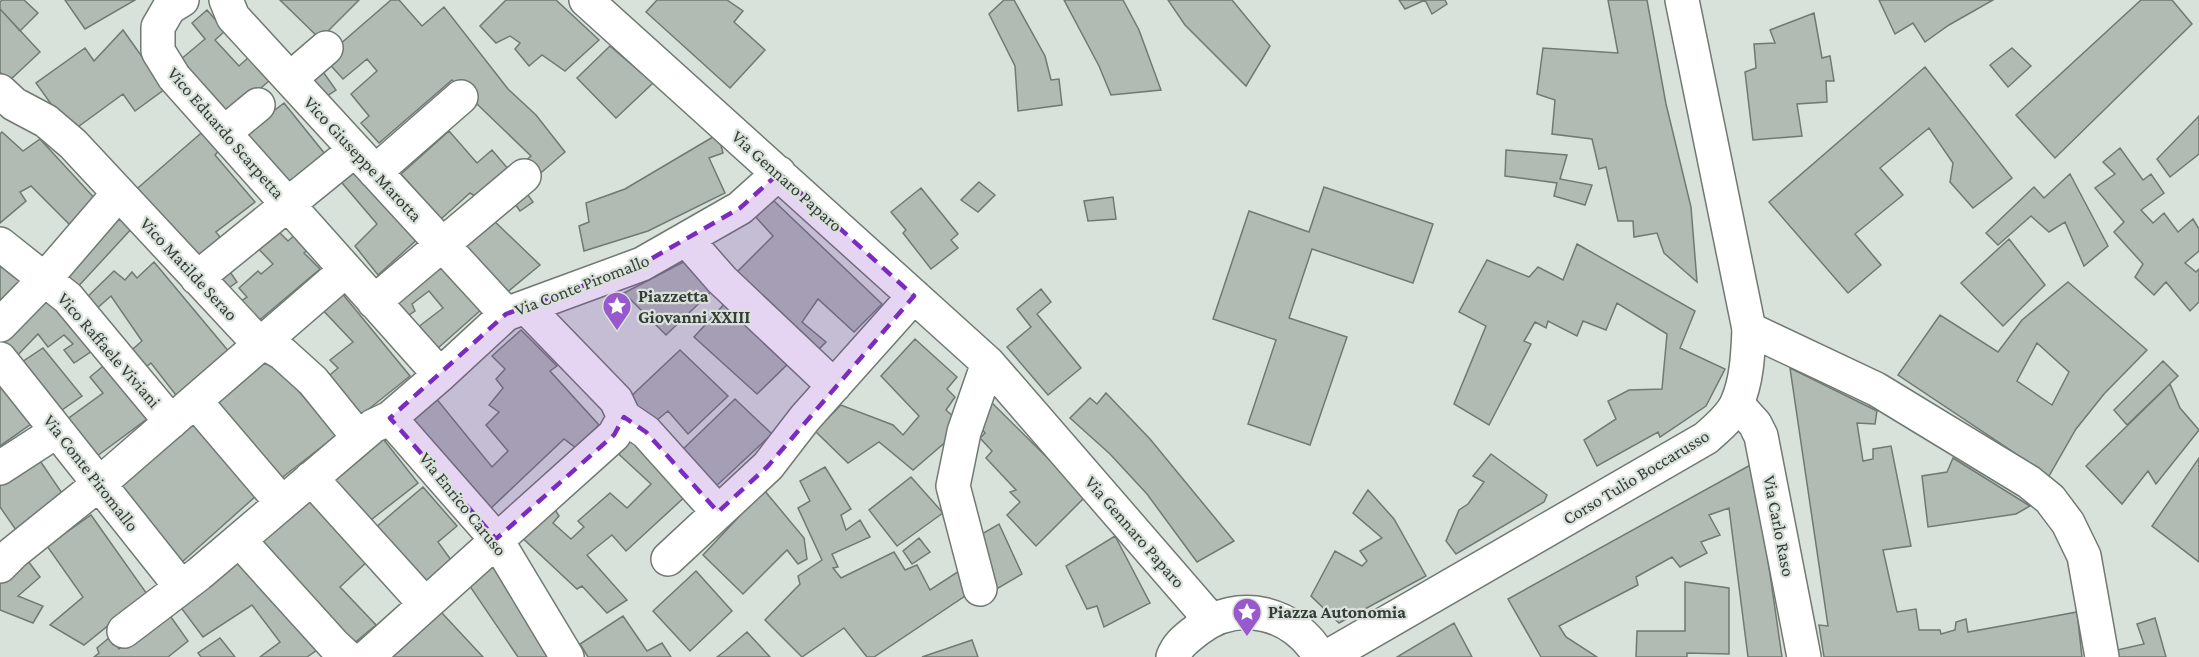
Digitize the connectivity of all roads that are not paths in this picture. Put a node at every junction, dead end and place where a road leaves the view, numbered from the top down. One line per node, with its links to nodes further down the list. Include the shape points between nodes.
1 (182, 0): 10 (street, Vico Eduardo Scarpetta, via 169,8 158,27 158,51 174,77)
2 (226, 0): 6 (street, Vico Giuseppe Marotta, via 232,17)
3 (586, 0): 12 (street, Via Gennaro Paparo)
4 (1682, 0): 26 (street, Corso Tulio Boccarusso)
5 (326, 48): 6 (street)
6 (290, 79): 11 (street, Vico Giuseppe Marotta)
7 (461, 97): 11 (street, Vico Eduardo Scarpetta)
8 (5, 102): 14 (street, Vico Matilde Serao, via 46,120)
9 (258, 105): 10 (street)
10 (224, 133): 15 (street, Vico Eduardo Scarpetta)
11 (365, 161): 15 (street, Vico Eduardo Scarpetta); 18 (street, Vico Giuseppe Marotta)
12 (779, 173): 16 (street, Via Conte Piromallo, via 740,208); 22 (street, Via Gennaro Paparo)
13 (524, 176): 18 (street)
14 (118, 194): 20 (street, Vico Matilde Serao); 21 (street, Vico Raffaele Viviani)
15 (288, 205): 19 (street, Vico Eduardo Scarpetta); 20 (street, Vico Eduardo Scarpetta)
16 (686, 239): 24 (street, Via Conte Piromallo, via 642,264); 31 (street, via 722,280)
17 (0, 244): 21 (street, Vico Raffaele Viviani)
18 (442, 244): 23 (street); 24 (street, Vico Giuseppe Marotta)
19 (346, 270): 23 (street, Vico Eduardo Scarpetta); 27 (street)
20 (197, 278): 27 (street, Vico Matilde Serao, via 252,336)
21 (44, 280): 25 (street, Vico Raffaele Viviani); 36 (street, Vico Raffaele Viviani, via 68,298)
22 (914, 296): 29 (street, Via Gennaro Paparo); 31 (street)
23 (374, 302): 30 (street, Vico Eduardo Scarpetta)
24 (516, 310): 30 (street, Via Conte Piromallo); 34 (street, via 616,400)
25 (0, 325)
26 (1749, 329): 33 (street, Corso Tulio Boccarusso, via 1748,355); 60 (street, via 1876,389 2029,482 2050,499 2085,556)
27 (263, 342): 32 (street); 38 (street, Vico Matilde Serao, via 282,353 313,381)
28 (0, 359): 37 (street, Via Conte Piromallo)
29 (988, 363): 49 (street, via 964,432 953,486); 51 (street, Via Gennaro Paparo)
30 (440, 375): 35 (street, Via Conte Piromallo)
31 (834, 386): 43 (street, via 768,466)
32 (195, 401): 36 (street); 42 (street)
33 (1737, 404): 58 (street, Corso Tulio Boccarusso, via 1706,438); 59 (street, Via Carlo Raso, via 1755,424 1763,443)
34 (624, 417): 43 (street, via 646,432); 44 (street, via 614,435)
35 (390, 418): 38 (street, Via Conte Piromallo); 44 (street, Via Enrico Caruso)
36 (171, 422): 41 (street)
37 (57, 431): 39 (street); 41 (street, Via Conte Piromallo)
38 (359, 438): 40 (street, Via Conte Piromallo)
39 (0, 468)
40 (311, 478): 42 (street, Via Conte Piromallo); 50 (street)
41 (99, 484): 47 (street); 48 (street, Via Conte Piromallo)
42 (282, 503): 45 (street, Via Conte Piromallo)
43 (718, 512): 46 (street)
44 (496, 539): 50 (street); 55 (street, Via Enrico Caruso)
45 (239, 540): 48 (street, Via Conte Piromallo); 53 (street)
46 (668, 559)
47 (0, 566)
48 (182, 587): 52 (street, Via Conte Piromallo)
49 (980, 589)
50 (425, 604): 54 (street)
51 (1210, 620): 56 (street, via 1177,646); 57 (street, via 1227,614 1257,612 1272,616 1299,630)
52 (124, 631)
53 (347, 657)
54 (367, 657)
55 (567, 657)
56 (1173, 657)
57 (1320, 657)
58 (1327, 657)
59 (1804, 657)
60 (2102, 657)

